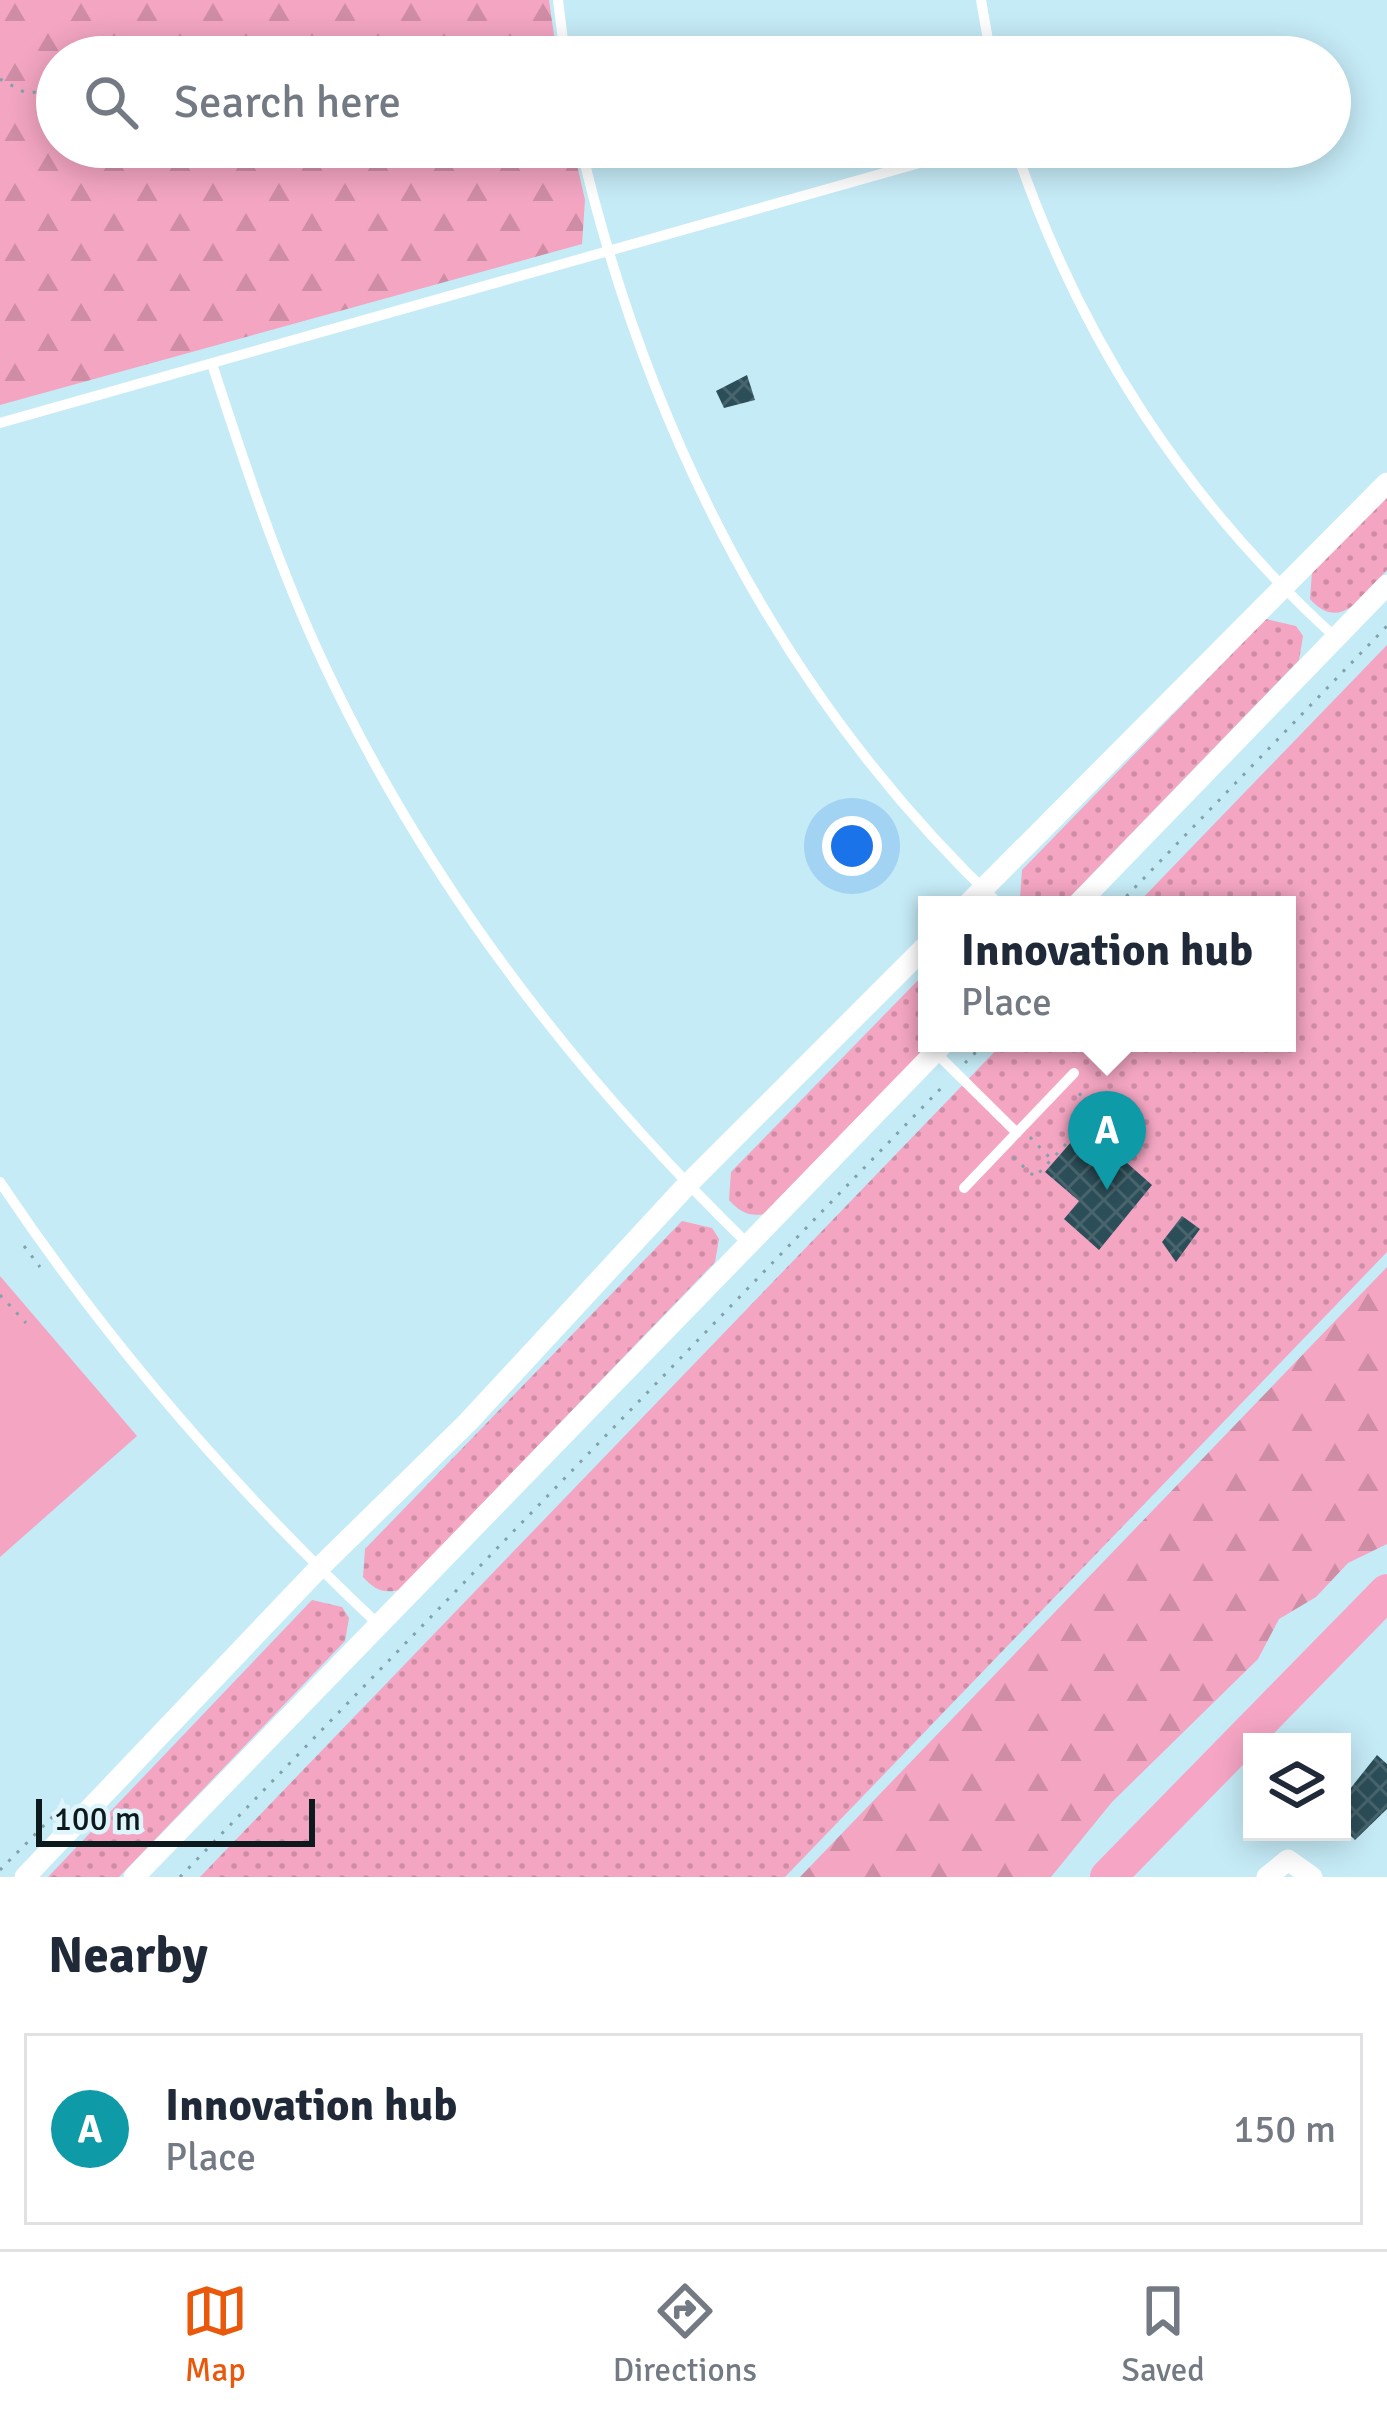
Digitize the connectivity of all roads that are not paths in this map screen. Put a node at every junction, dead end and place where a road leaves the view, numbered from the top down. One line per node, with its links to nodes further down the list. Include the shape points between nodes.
1 (558, 0): 3 (lane)
2 (981, 0): 4 (lane)
3 (562, 36)
4 (987, 36)
5 (586, 168): 8 (lane)
6 (901, 168): 8 (lane)
7 (1022, 168): 13 (lane, via 1088,328 1144,422)
8 (605, 251): 9 (lane); 15 (lane, via 680,452 771,622)
9 (212, 364): 10 (lane); 24 (lane, via 306,621 398,805 566,1048)
10 (0, 423)
11 (1387, 483): 13 (street)
12 (1387, 585): 14 (street)
13 (1284, 590): 14 (lane); 16 (street)
14 (1335, 637): 17 (street)
15 (974, 896)
16 (976, 896)
17 (1086, 896)
18 (918, 954): 24 (street)
19 (936, 1052): 26 (street)
20 (943, 1052): 22 (lane)
21 (1070, 1077): 22 (lane)
22 (1017, 1133): 25 (lane)
23 (0, 1182): 27 (lane, via 130,1360)
24 (687, 1185): 26 (lane); 27 (street, via 468,1422)
25 (964, 1188)
26 (750, 1246): 29 (street)
27 (319, 1568): 29 (lane); 30 (street)
28 (1387, 1592): 32 (highway)
29 (379, 1625): 31 (street)
30 (25, 1877)
31 (134, 1877)
32 (1108, 1877)
33 (1268, 1877): 34 (street, via 1288,1860)
34 (1312, 1877)

